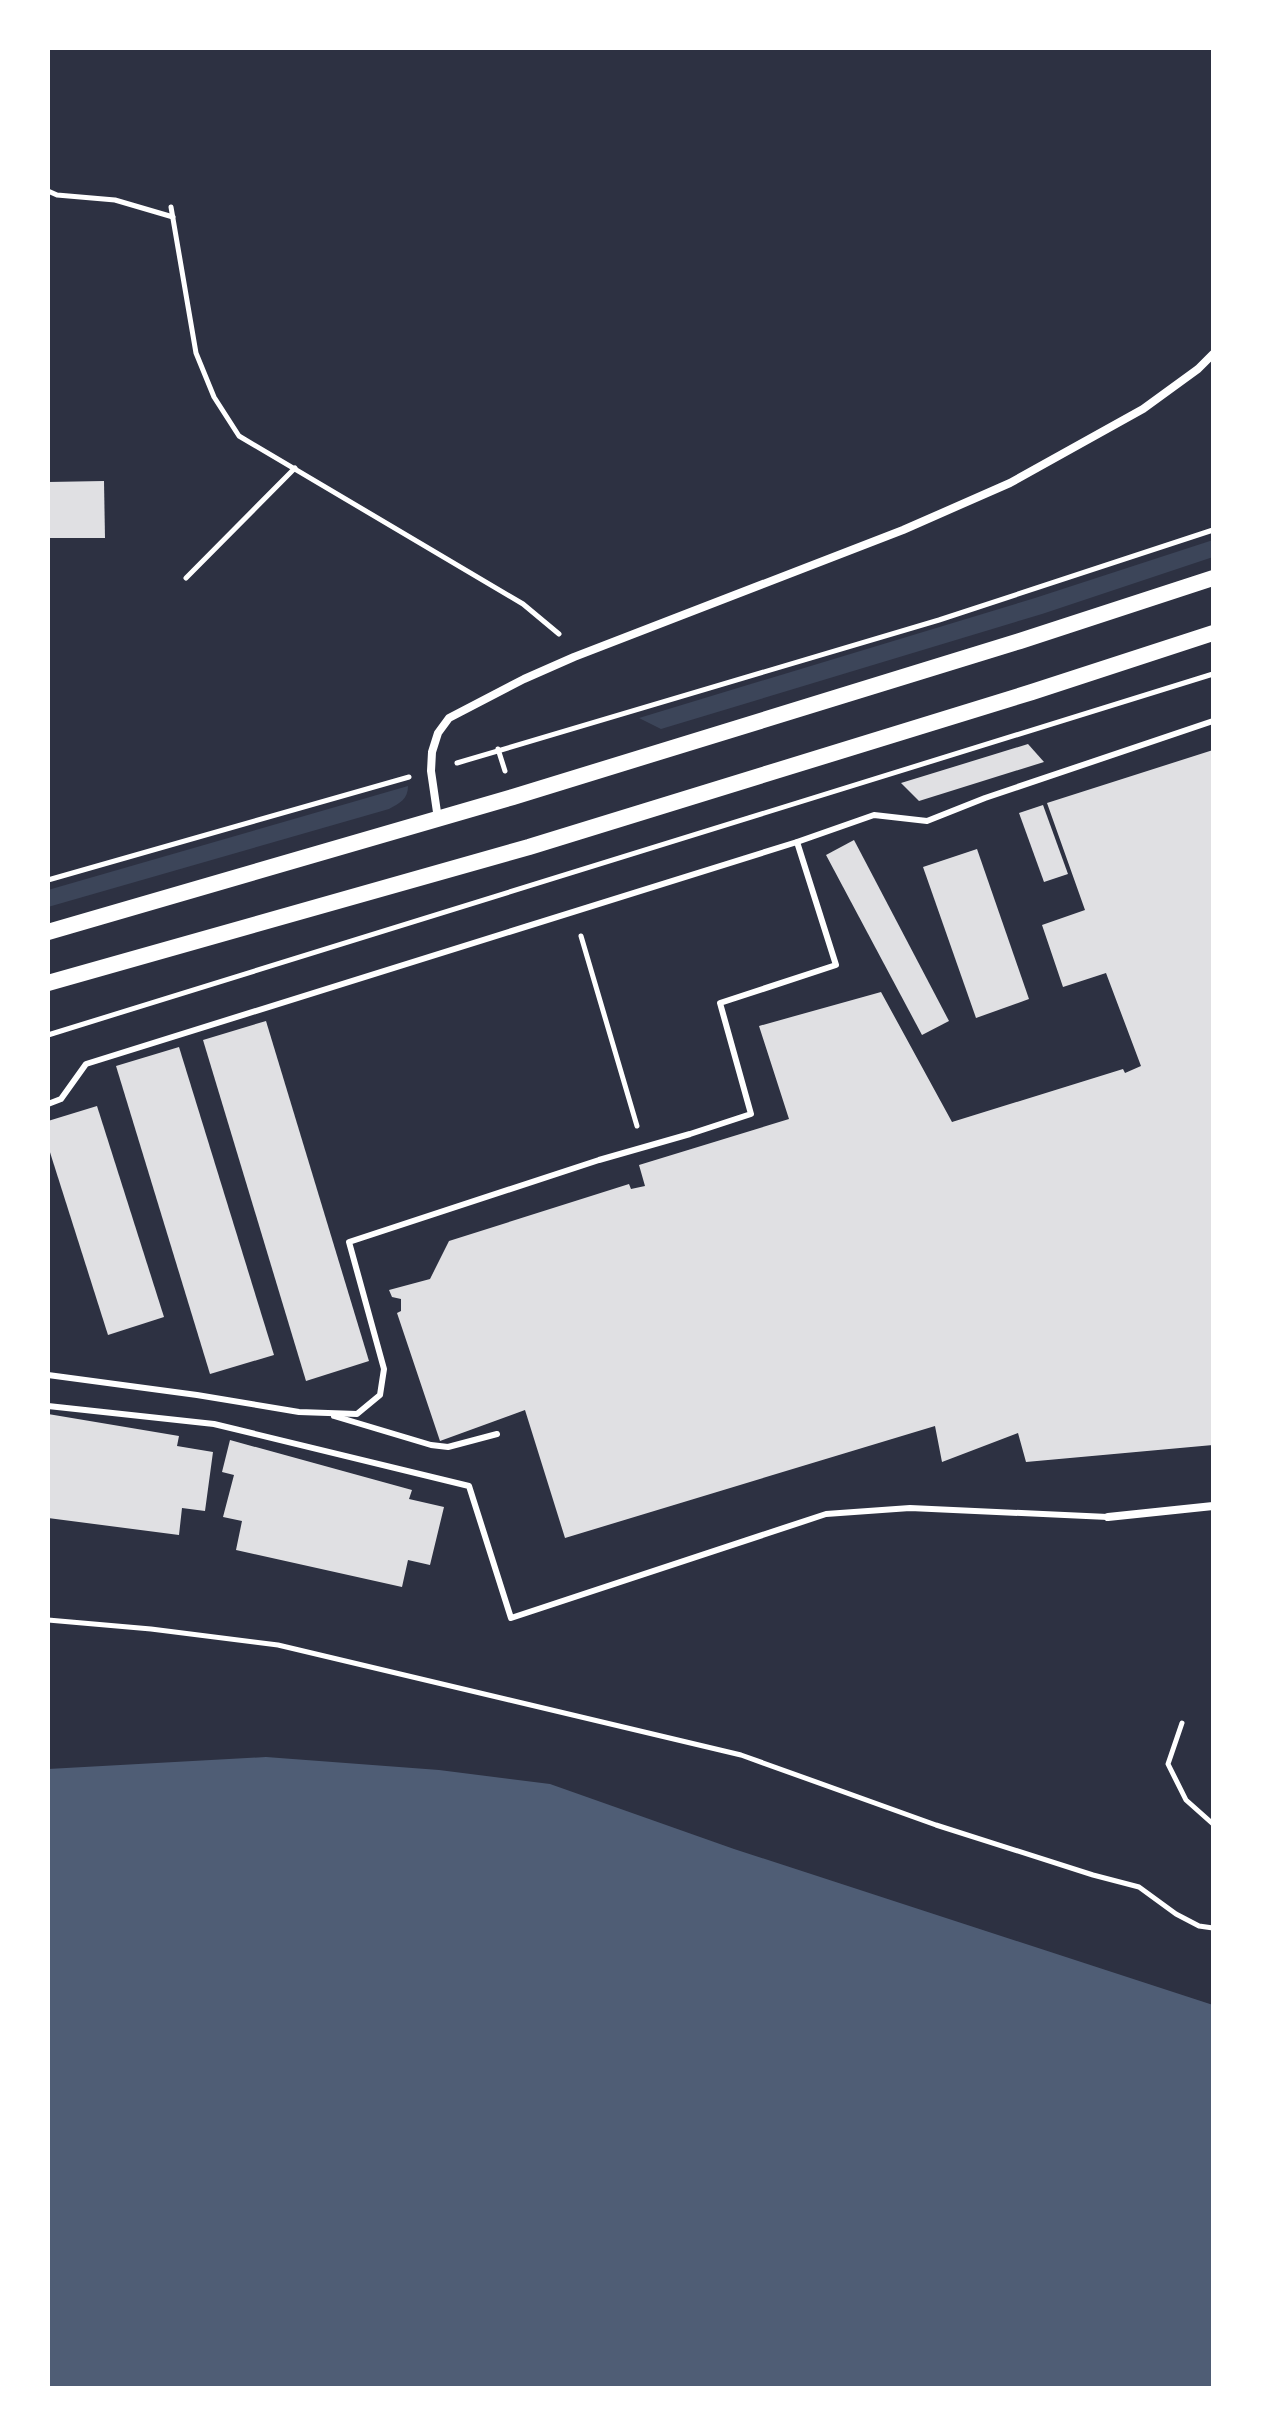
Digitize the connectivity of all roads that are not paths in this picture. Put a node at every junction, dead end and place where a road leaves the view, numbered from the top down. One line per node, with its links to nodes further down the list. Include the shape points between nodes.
1 (1213, 354): 5 (street, via 1143,409 1010,483 574,657 449,718 432,752)
2 (1213, 578): 5 (main road)
3 (1213, 633): 8 (main road, via 529,847)
4 (1213, 721): 6 (lane, via 927,821 874,815)
5 (438, 819): 7 (main road)
6 (797, 842): 9 (lane, via 86,1064 61,1099); 12 (lane, via 836,965 720,1003 751,1114 349,1242 384,1369 380,1395 357,1414)
7 (48, 932)
8 (48, 983)
9 (48, 1104)
10 (48, 1375): 12 (lane)
11 (48, 1406): 15 (lane, via 214,1424 469,1486 511,1618 826,1514 910,1508)
12 (327, 1414): 13 (lane, via 439,1446)
13 (497, 1434)
14 (1213, 1506): 15 (street)
15 (1108, 1517)

